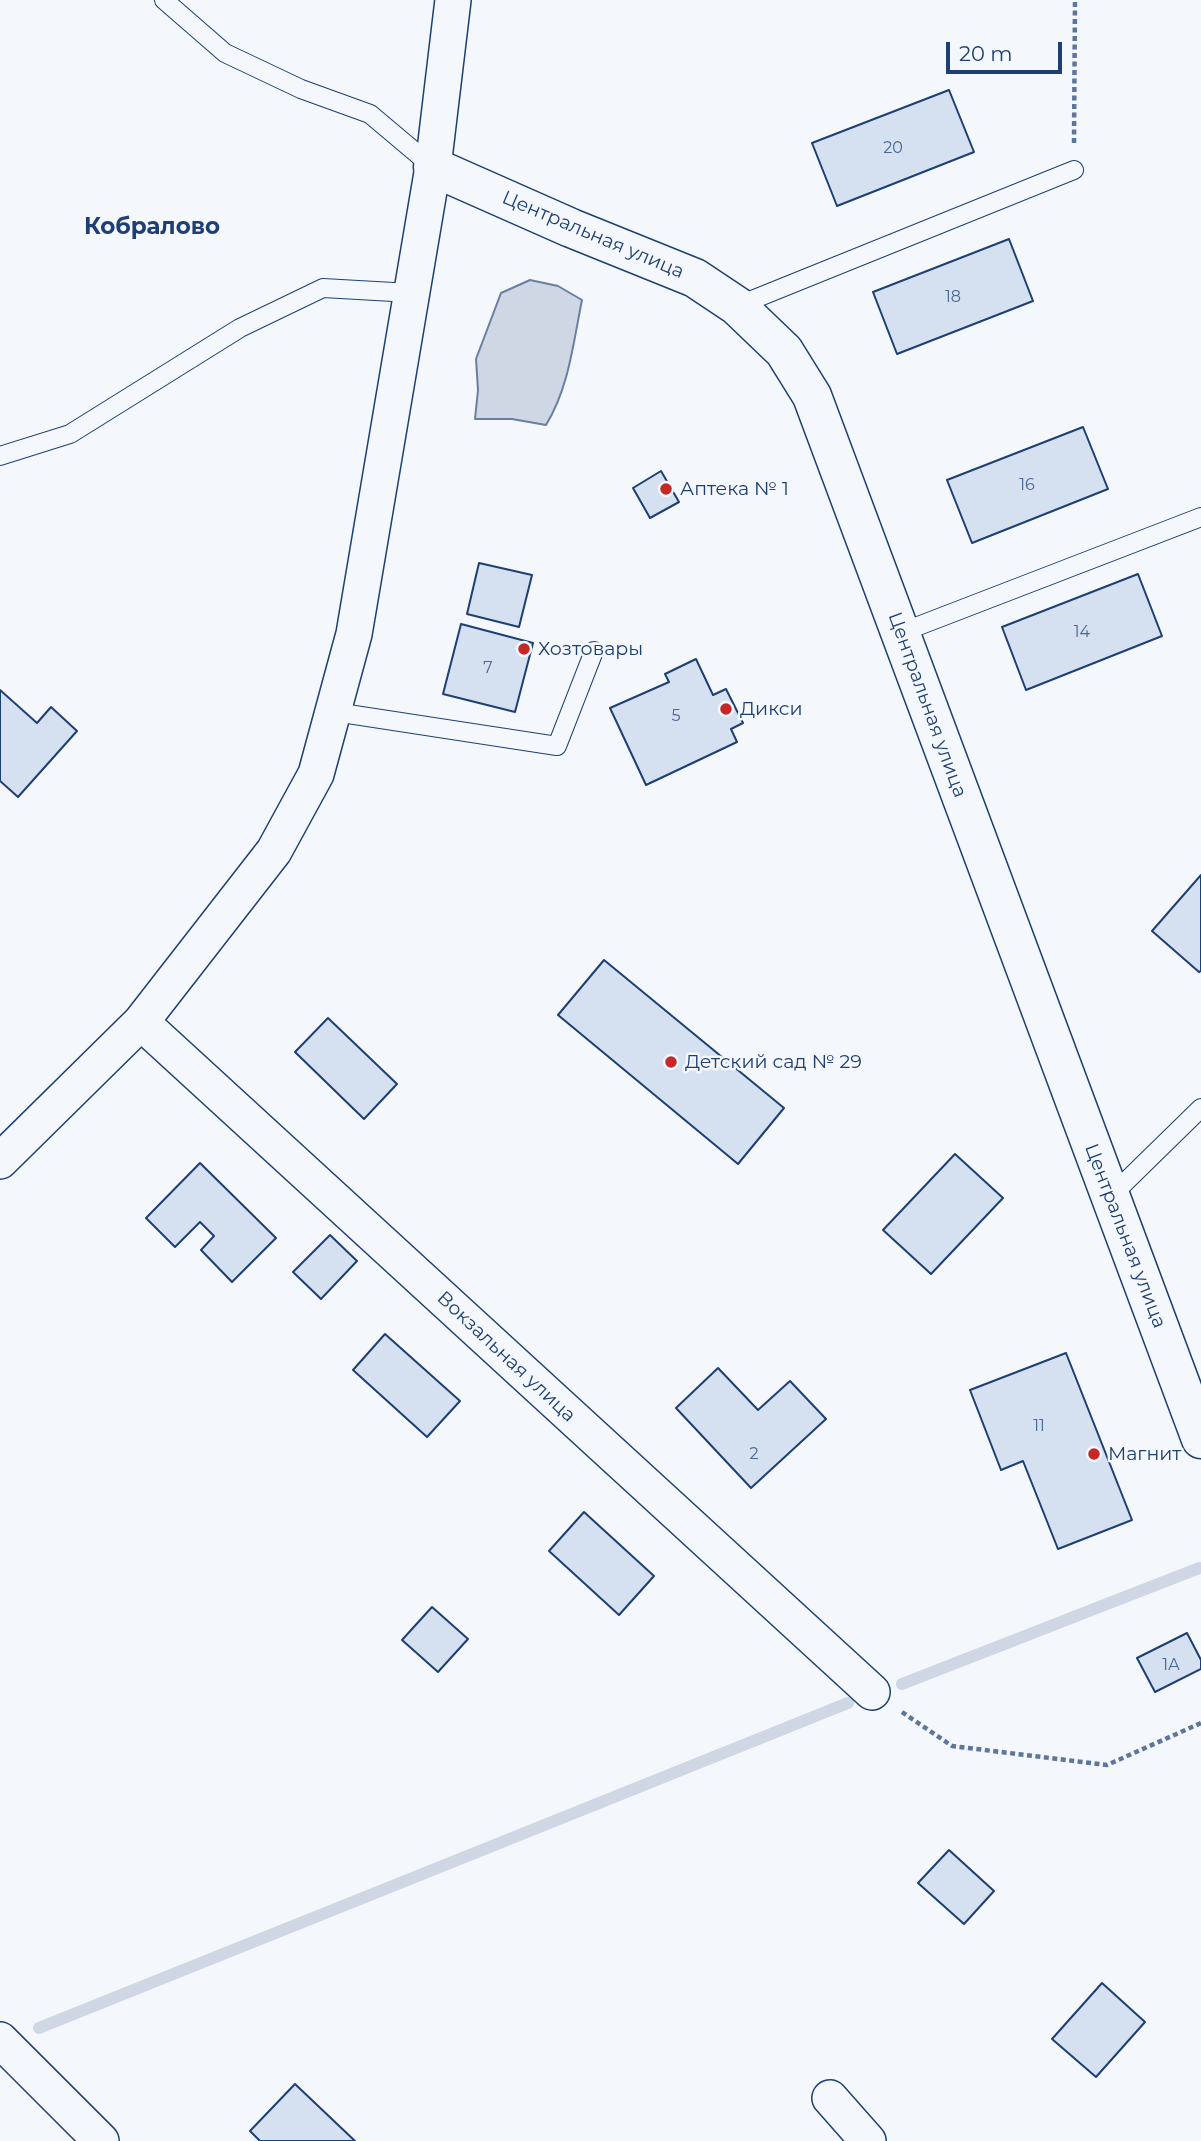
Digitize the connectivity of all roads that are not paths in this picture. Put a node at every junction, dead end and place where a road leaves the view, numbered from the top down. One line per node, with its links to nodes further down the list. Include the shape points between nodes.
1 (164, 0): 3 (lane, via 225,53 301,89 370,114)
2 (453, 0): 3 (street)
3 (433, 167): 5 (street); 6 (street, Центральная улица, via 695,278)
4 (1074, 170): 6 (lane)
5 (411, 293): 7 (lane, via 323,288 240,328 70,434); 11 (street, via 354,634)
6 (737, 306): 9 (street, Центральная улица, via 784,351 811,396)
7 (0, 456)
8 (1201, 517): 9 (lane)
9 (900, 633): 15 (street, Центральная улица)
10 (594, 651): 11 (lane, via 557,746)
11 (335, 712): 12 (street, via 316,774 274,851)
12 (141, 1022): 14 (street); 17 (street, Вокзальная улица)
13 (1201, 1108): 15 (lane)
14 (0, 1161)
15 (1110, 1197): 16 (street, Центральная улица, via 1184,1376)
16 (1201, 1439)
17 (872, 1692)
18 (0, 2040): 20 (street)
19 (830, 2098): 21 (street)
20 (101, 2141)
21 (868, 2141)

